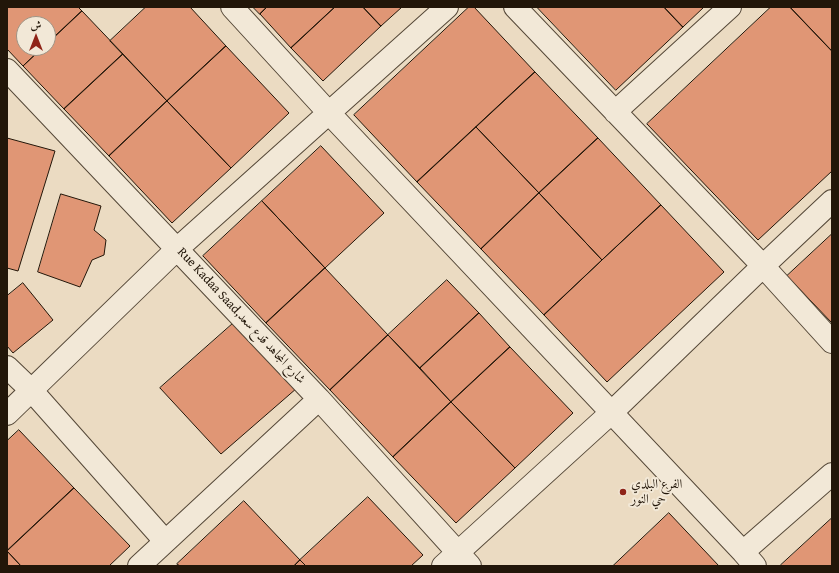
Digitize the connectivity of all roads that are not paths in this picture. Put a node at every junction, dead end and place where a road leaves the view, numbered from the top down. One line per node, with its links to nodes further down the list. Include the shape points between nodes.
1 (232, 7): 7 (street)
2 (447, 7): 7 (street)
3 (514, 7): 6 (street)
4 (730, 7): 6 (street)
5 (7, 70): 9 (street, Rue Kadaa Saad,شارع المجاهد قدع سعد)
6 (615, 112): 10 (street)
7 (329, 113): 9 (street); 15 (street)
8 (832, 201): 10 (street)
9 (178, 249): 13 (street); 14 (street, Rue Kadaa Saad,شارع المجاهد قدع سعد)
10 (763, 266): 11 (street); 15 (street)
11 (832, 342)
12 (7, 367): 13 (street)
13 (32, 391): 16 (street); 18 (street)
14 (319, 399): 18 (street); 20 (street, Rue Kadaa Saad,شارع المجاهد قدع سعد)
15 (612, 413): 19 (street); 20 (street)
16 (7, 414)
17 (832, 474): 19 (street)
18 (165, 541): 21 (street)
19 (749, 559)
20 (457, 561)
21 (139, 566)

